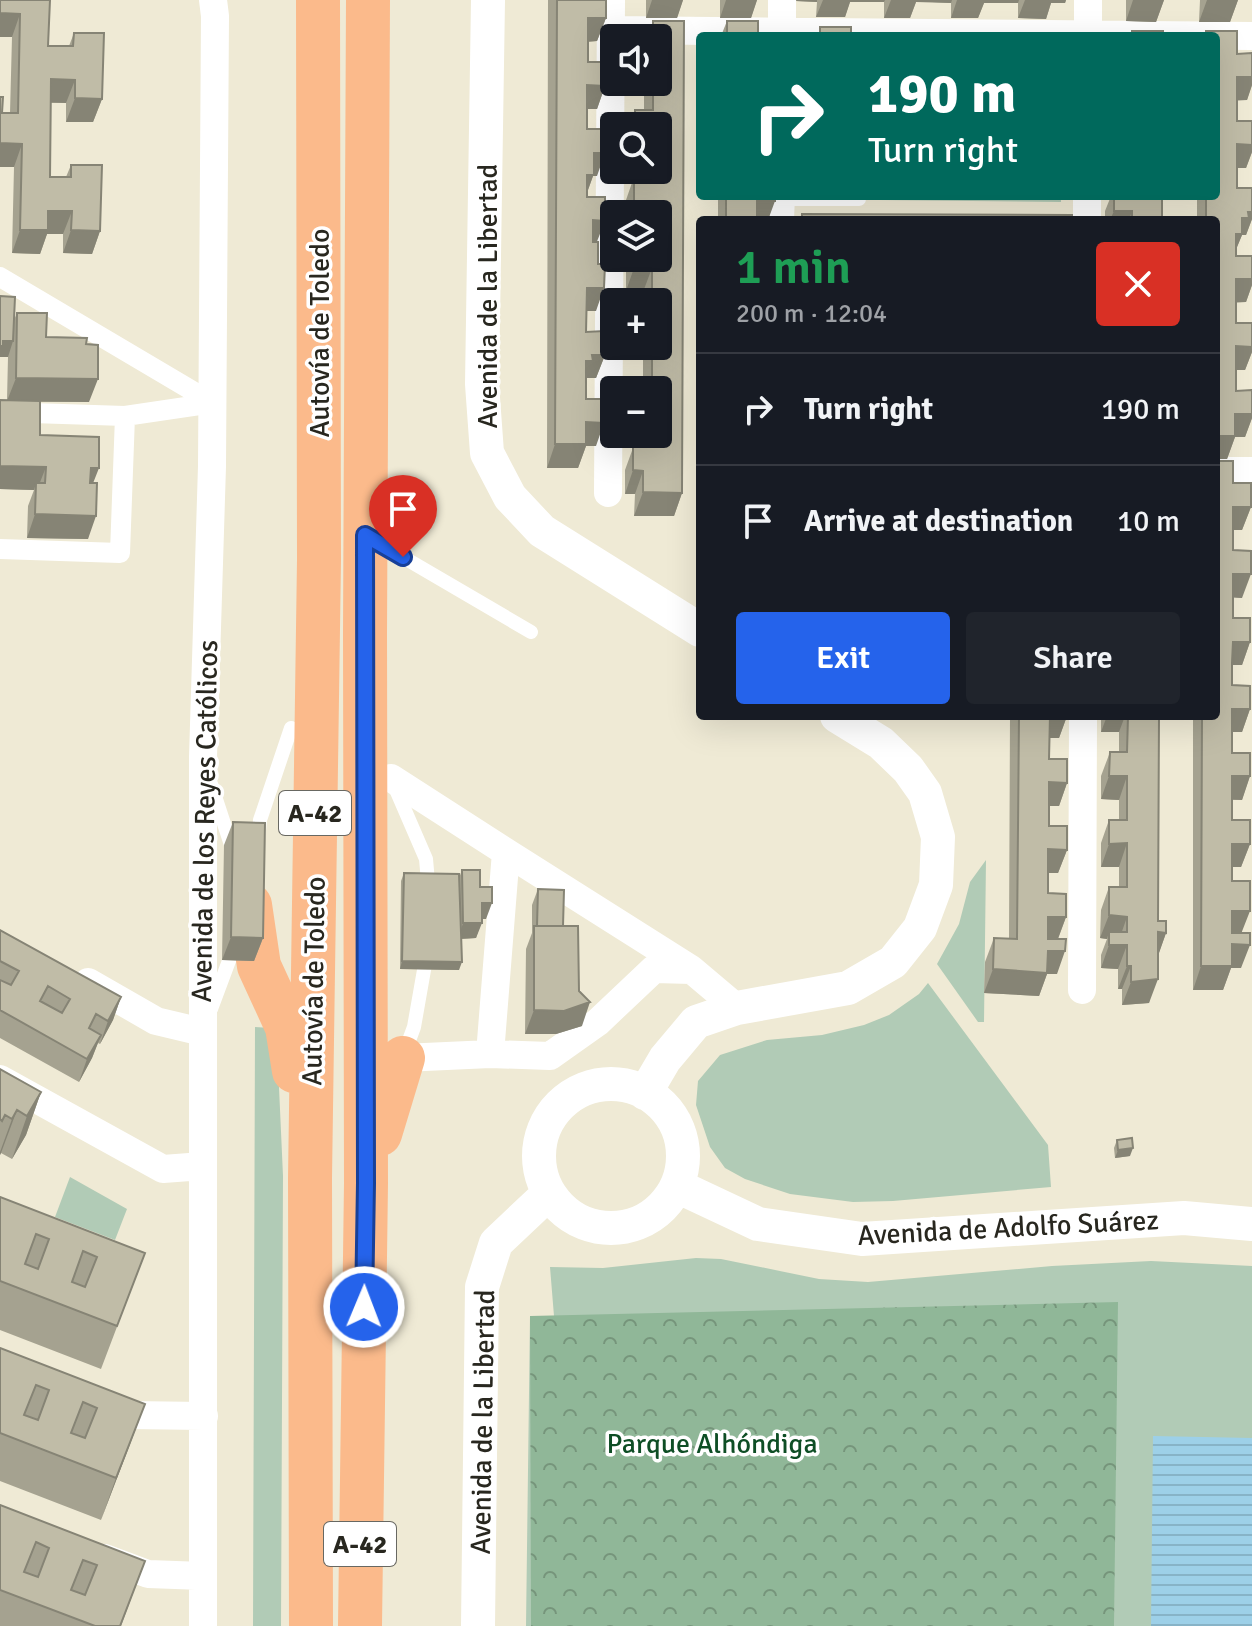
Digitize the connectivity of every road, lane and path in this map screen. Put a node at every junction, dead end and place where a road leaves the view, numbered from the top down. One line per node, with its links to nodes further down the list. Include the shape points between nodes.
1 (318, 0): 27 (highway, Autovía de Toledo / A-42)
2 (368, 0): 25 (highway, Autovía de Toledo / A-42)
3 (488, 0): 28 (street, Avenida de la Libertad, via 482,384 487,453 510,497 542,531)
4 (611, 0): 8 (street)
5 (782, 0): 11 (street)
6 (1088, 0): 12 (street)
7 (216, 5): 19 (street, Avenida de los Reyes Católicos)
8 (611, 24)
9 (672, 31): 10 (street)
10 (696, 32)
11 (782, 32)
12 (1088, 32)
13 (1220, 36): 14 (street)
14 (1252, 36)
15 (611, 96): 24 (street)
16 (846, 200): 17 (lane)
17 (780, 205)
18 (0, 277): 19 (street)
19 (213, 403): 21 (street); 34 (street, Avenida de los Reyes Católicos)
20 (0, 412): 21 (street)
21 (125, 416): 26 (street, via 120,553)
22 (1220, 471): 23 (street)
23 (1252, 471)
24 (608, 493)
25 (365, 535): 29 (lane); 30 (highway, Autovía de Toledo / A-42)
26 (0, 549)
27 (319, 560): 33 (highway, via 299,629); 52 (highway, Autovía de Toledo / A-42)
28 (696, 627)
29 (531, 632)
30 (365, 633): 35 (highway); 53 (highway, Autovía de Toledo / A-42)
31 (844, 720): 45 (street, via 881,743 925,793 938,837 936,885 920,928 893,962 848,988)
32 (1083, 720): 44 (street)
33 (291, 728): 36 (lane, via 260,820)
34 (203, 757): 38 (lane); 46 (street, Avenida de los Reyes Católicos)
35 (391, 778): 37 (street); 40 (lane, via 426,859)
36 (257, 849)
37 (506, 852): 43 (street); 47 (street)
38 (236, 861)
39 (249, 896): 46 (lane); 52 (highway, via 259,966 287,1027)
40 (430, 914)
41 (429, 942): 48 (lane)
42 (65, 970): 46 (street, via 156,1021)
43 (692, 970): 45 (street); 47 (street, via 654,969 598,1022 550,1056)
44 (1082, 990)
45 (737, 1008): 50 (street, via 696,1022)
46 (202, 1032): 51 (street, Avenida de los Reyes Católicos)
47 (490, 1054): 48 (street)
48 (403, 1058): 53 (highway)
49 (0, 1079): 51 (street, via 163,1169)
50 (645, 1093): 54 (street, via 678,1128 683,1165); 55 (street, via 602,1084 564,1100 540,1140 538,1168)
51 (203, 1166): 58 (street, Avenida de los Reyes Católicos)
52 (310, 1178): 62 (highway, Autovía de Toledo / A-42)
53 (366, 1183): 63 (highway, Autovía de Toledo / A-42)
54 (677, 1186): 55 (street, via 657,1212 616,1229 570,1217); 56 (street, Avenida de Adolfo Suárez, via 758,1224 862,1239 1184,1218)
55 (548, 1194): 64 (street, Avenida de la Libertad, via 496,1243 482,1287)
56 (1252, 1224)
57 (85, 1398): 58 (street, via 128,1415)
58 (204, 1416): 60 (street, Avenida de los Reyes Católicos)
59 (74, 1546): 60 (street, via 148,1574)
60 (203, 1576): 61 (street, Avenida de los Reyes Católicos)
61 (203, 1626)
62 (311, 1626)
63 (360, 1626)
64 (478, 1626)

